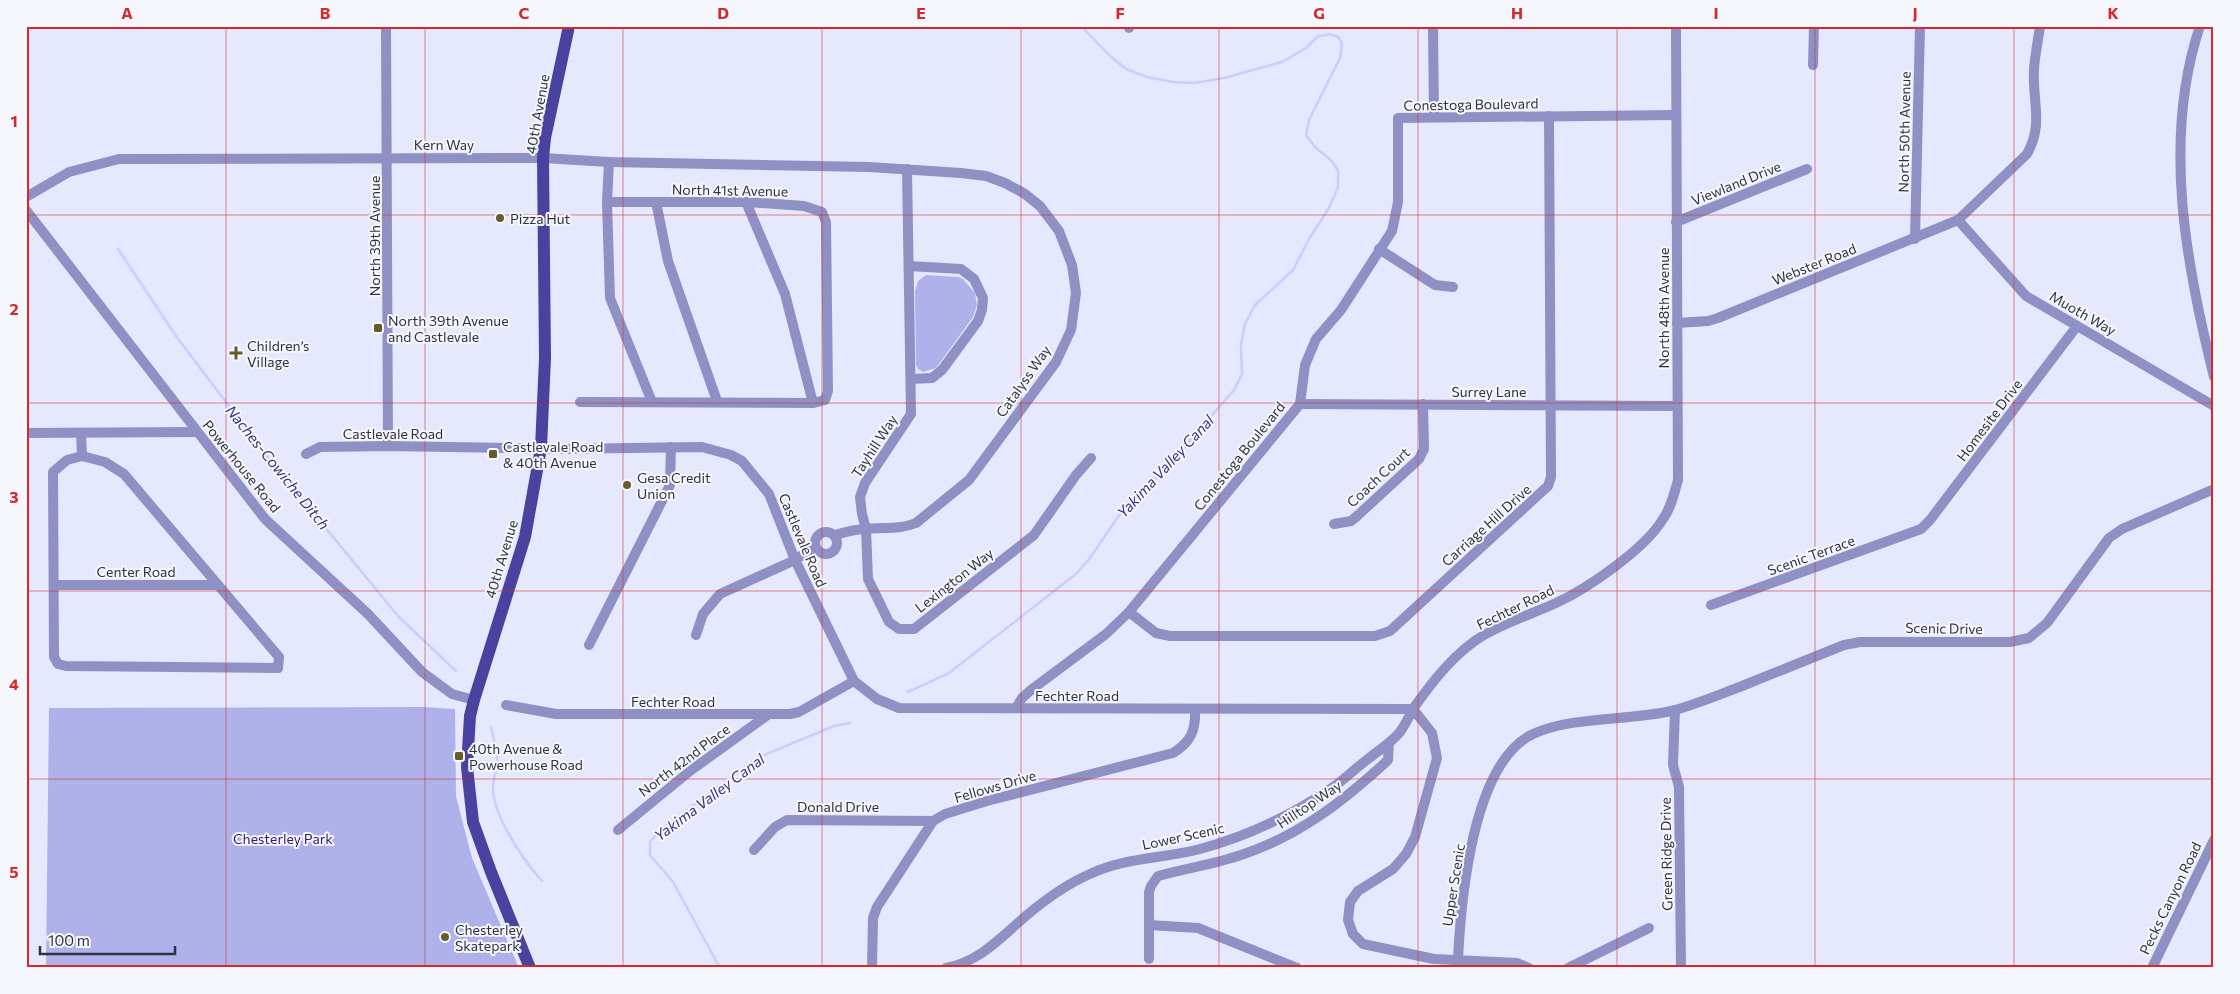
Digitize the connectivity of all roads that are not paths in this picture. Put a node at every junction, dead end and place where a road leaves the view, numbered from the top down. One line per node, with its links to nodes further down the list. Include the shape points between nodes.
1 (386, 26): 13 (street, North 39th Avenue)
2 (569, 26): 14 (main road, 40th Avenue)
3 (1433, 26): 12 (street)
4 (1676, 26): 10 (street, North 48th Avenue)
5 (1814, 26): 9 (street)
6 (1920, 26): 28 (street, North 50th Avenue)
7 (2040, 26): 24 (street, Webster Road, via 2034,70 2037,123 2033,143 2027,154)
8 (2200, 26): 34 (street, via 2191,60 2181,132 2182,218 2201,326)
9 (1814, 65)
10 (1676, 115): 11 (street, Conestoga Boulevard); 25 (street, North 48th Avenue)
11 (1549, 116): 12 (street, Conestoga Boulevard); 42 (street, Carriage Hill Drive)
12 (1434, 117): 29 (street, Conestoga Boulevard, via 1398,118 1396,215 1392,232)
13 (387, 158): 14 (street, Kern Way); 19 (street, Kern Way, via 119,158 69,172); 48 (street, North 39th Avenue)
14 (543, 158): 15 (street, Kern Way); 50 (main road, 40th Avenue, via 545,358)
15 (609, 162): 16 (street, Kern Way); 20 (street)
16 (869, 167): 17 (street, Catalyss Way)
17 (908, 169): 30 (street, Tayhill Way); 56 (street, Catalyss Way, via 986,176 1025,194 1040,206 1059,232 1072,265 1075,310 1071,330 1056,362 969,480 916,522 898,528)
18 (1807, 169): 25 (street, Viewland Drive)
19 (26, 197)
20 (607, 202): 21 (street, North 41st Avenue); 38 (street, via 610,298)
21 (656, 202): 22 (street, North 41st Avenue); 36 (street, via 668,261)
22 (746, 202): 39 (street, via 785,294); 39 (street, North 41st Avenue, via 804,206 822,212 826,222 828,391 825,400)
23 (26, 210): 27 (street, Powerhouse Road)
24 (1958, 220): 28 (street, Webster Road); 33 (street, Muoth Way, via 2019,290)
25 (1676, 222): 32 (street, North 48th Avenue)
26 (26, 229): 27 (street)
27 (40, 229): 45 (street, Powerhouse Road)
28 (1915, 239): 32 (street, Webster Road, via 1718,318)
29 (1379, 250): 31 (street, via 1435,285); 40 (street, Conestoga Boulevard, via 1341,310 1310,350)
30 (909, 266): 35 (street, Tayhill Way); 35 (street, via 961,270 974,279 983,298 978,321 942,370 932,378)
31 (1453, 287)
32 (1677, 323): 43 (street, North 48th Avenue)
33 (2077, 326): 44 (street, Muoth Way); 57 (street, Homesite Drive, via 1930,520)
34 (2214, 377)
35 (910, 379): 56 (street, Tayhill Way, via 911,414 862,490 862,514)
36 (717, 401): 38 (street); 39 (street)
37 (580, 402): 38 (street)
38 (652, 402)
39 (813, 403)
40 (1300, 404): 41 (street, Surrey Lane); 65 (street, Conestoga Boulevard)
41 (1424, 404): 42 (street, Surrey Lane); 55 (street, Coach Court, via 1424,449 1419,459 1356,517)
42 (1552, 405): 43 (street, Surrey Lane); 65 (street, Carriage Hill Drive, via 1551,477 1548,486 1390,631 1375,636 1170,636 1156,633)
43 (1677, 406): 61 (street, North 48th Avenue, via 1678,480 1668,511 1646,539)
44 (2214, 406)
45 (197, 432): 47 (street); 69 (street, Powerhouse Road, via 265,519 368,614 422,672 452,694)
46 (26, 433): 47 (street)
47 (81, 433): 52 (street)
48 (388, 446): 50 (street, Castlevale Road); 51 (street, Castlevale Road, via 320,447)
49 (671, 447): 50 (street, Castlevale Road); 60 (street, Castlevale Road, via 718,450 742,461 769,494); 67 (street, via 670,485)
50 (541, 448): 69 (main road, 40th Avenue, via 525,537)
51 (306, 454)
52 (82, 456): 62 (street, via 68,460 53,472); 63 (street, via 105,462 124,474)
53 (1091, 458): 56 (street, Lexington Way, via 1034,535 914,629 899,630 893,626 872,588 868,579)
54 (2214, 489): 74 (street, Scenic Drive, via 2109,538 2047,623 2029,638 2010,642 1860,642 1844,645)
55 (1334, 524)
56 (866, 528): 58 (street, Catalyss Way)
57 (1920, 528): 64 (street, Scenic Terrace)
58 (835, 535): 59 (street, Catalyss Way, via 829,531 818,534); 59 (street, via 838,542 832,552 824,554)
59 (815, 547): 60 (street, Catalyss Way)
60 (796, 560): 66 (street, Catalyss Way, via 720,594 703,614); 68 (street, Castlevale Road)
61 (1615, 566): 73 (street, Fechter Road, via 1558,602 1482,636 1448,667)
62 (54, 585): 63 (street, Center Road); 63 (street, via 54,656 58,664 278,668 280,656)
63 (218, 585)
64 (1710, 606)
65 (1129, 612): 71 (street, Conestoga Boulevard, via 1106,634 1030,690)
66 (696, 635)
67 (589, 644)
68 (854, 681): 71 (street, Fechter Road, via 876,699 899,708); 75 (street, Fechter Road, via 799,712)
69 (474, 700): 86 (main road, 40th Avenue, via 467,767 473,822)
70 (506, 705): 75 (street, Fechter Road, via 556,714)
71 (1016, 708): 72 (street, Fechter Road)
72 (1195, 709): 73 (street, Fechter Road); 78 (street, Fellows Drive, via 1192,737 1173,753 987,801)
73 (1414, 709): 77 (street, Lower Scenic, via 1400,732); 85 (street, via 1432,733 1437,758 1415,837 1393,869 1358,891 1350,902 1348,920 1352,934 1362,944 1434,959)
74 (1675, 710): 76 (street, Scenic Drive); 92 (street, Green Ridge Drive, via 1673,765 1679,787)
75 (769, 714): 79 (street, North 42nd Place, via 690,771)
76 (1626, 718): 85 (street, Upper Scenic, via 1561,726 1532,734 1511,750 1497,769 1490,782 1475,836 1461,908)
77 (1389, 742): 82 (street, Hilltop Way, via 1388,760 1364,782 1333,807 1284,838 1244,854 1158,876 1149,892); 88 (street, Lower Scenic, via 1338,784 1296,811 1228,841 1163,857 1130,860 1090,873 1054,894 974,959)
78 (933, 821): 81 (street, Donald Drive, via 787,820 774,827); 87 (street, via 877,907 873,918)
79 (618, 830)
80 (2214, 840): 93 (street, Pecks Canyon Road)
81 (754, 850)
82 (1149, 925): 84 (street, Hilltop Way); 89 (street, via 1198,928)
83 (1649, 928): 91 (street)
84 (1150, 960)
85 (1458, 960): 90 (street, via 1517,963)
86 (530, 968)
87 (872, 968)
88 (946, 968)
89 (1297, 968)
90 (1529, 968)
91 (1568, 968)
92 (1681, 968)
93 (2152, 968)

